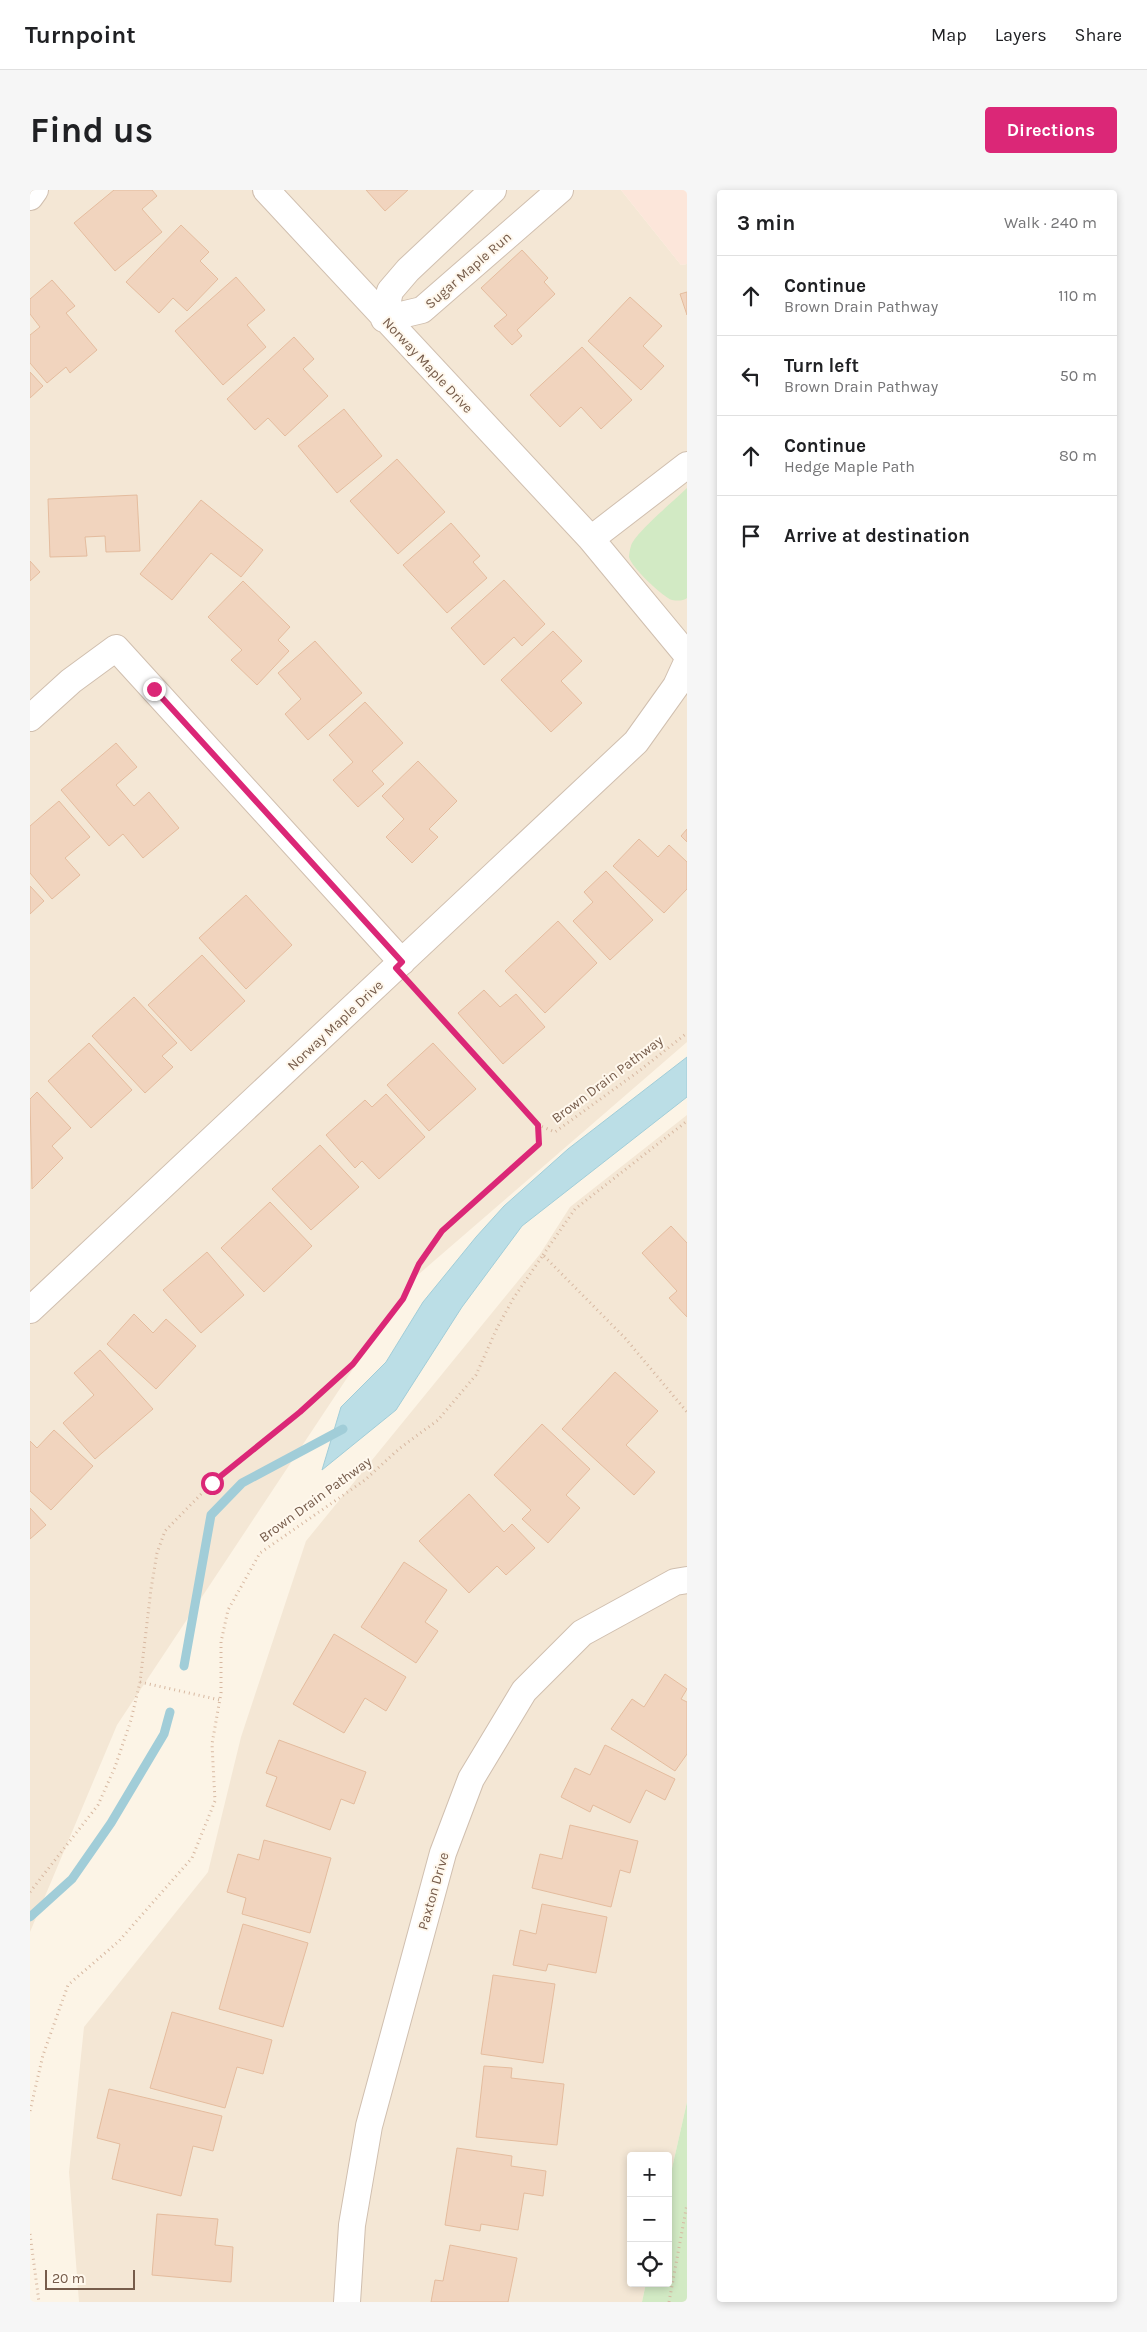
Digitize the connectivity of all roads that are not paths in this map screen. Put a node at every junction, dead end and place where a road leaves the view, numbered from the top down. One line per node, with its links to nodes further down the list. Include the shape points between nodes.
1 (35, 190): 5 (street)
2 (266, 190): 6 (street, Norway Maple Drive)
3 (493, 190): 6 (street, via 390,290)
4 (560, 190): 6 (street, Sugar Maple Run, via 422,310)
5 (30, 197)
6 (384, 319): 8 (street, Norway Maple Drive)
7 (687, 465): 8 (street)
8 (591, 539): 9 (street, Norway Maple Drive)
9 (687, 654)
10 (687, 662): 12 (street, Norway Maple Drive, via 676,686 636,742)
11 (30, 718): 12 (street, via 71,681 116,648)
12 (399, 965): 13 (street, Norway Maple Drive)
13 (30, 1310)
14 (687, 1580): 15 (street, Paxton Drive, via 675,1582 582,1633 524,1691 471,1779 443,1853 368,2126 352,2226)
15 (347, 2302)

